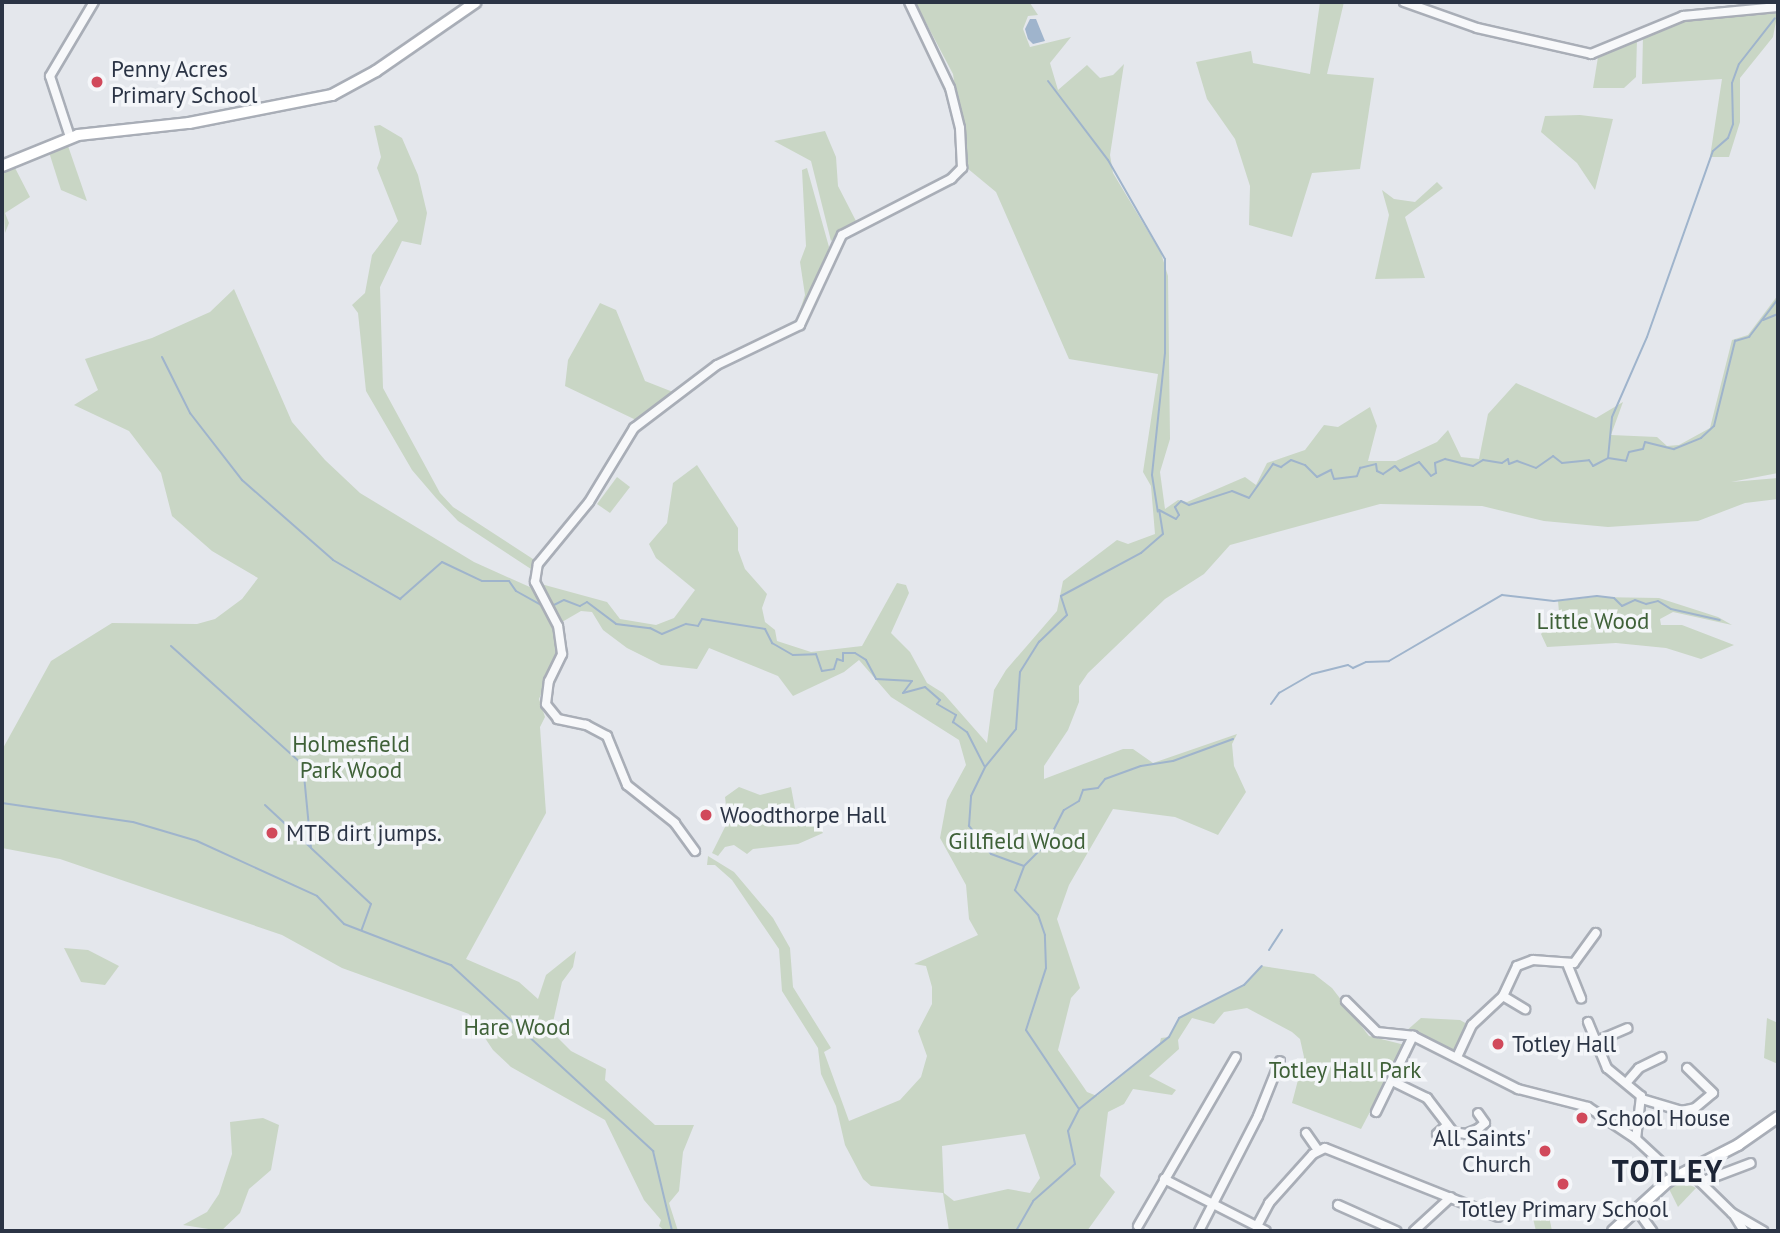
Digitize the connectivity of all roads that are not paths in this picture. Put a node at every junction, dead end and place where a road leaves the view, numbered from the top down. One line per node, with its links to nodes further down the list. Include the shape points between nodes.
1 (94, 2): 6 (street, via 50,76)
2 (476, 2): 6 (main road, via 376,71 332,94 189,123)
3 (909, 2): 8 (street, via 950,88 960,128 962,168 842,235 800,325 717,365 634,428 589,502 536,570 535,582 558,626 562,654 546,696 552,715 607,736 627,785 675,823)
4 (1404, 2): 5 (street, via 1487,31 1591,54 1683,16)
5 (1778, 7)
6 (70, 137): 7 (main road)
7 (2, 166)
8 (695, 850)
9 (1595, 933): 10 (street, via 1585,954)
10 (1568, 965): 11 (street, via 1521,962); 12 (street)
11 (1503, 996): 14 (street); 20 (street, via 1472,1026)
12 (1581, 999)
13 (1346, 1001): 17 (street, via 1373,1030)
14 (1525, 1009)
15 (1588, 1022): 18 (street)
16 (1627, 1028): 18 (street)
17 (1413, 1036): 20 (street); 24 (street)
18 (1597, 1041): 25 (street, via 1607,1068)
19 (1236, 1057): 38 (street)
20 (1457, 1057): 33 (street, via 1518,1089 1588,1107)
21 (1662, 1057): 25 (street, via 1639,1068)
22 (1280, 1061): 41 (street, via 1258,1116)
23 (1687, 1068): 26 (street, via 1713,1093 1695,1108 1682,1111)
24 (1392, 1081): 27 (street); 30 (street, via 1427,1098)
25 (1627, 1082): 26 (street)
26 (1642, 1100): 33 (street)
27 (1376, 1112)
28 (1478, 1113): 30 (street, via 1485,1123 1462,1135)
29 (1778, 1117): 36 (main road)
30 (1445, 1126): 32 (street)
31 (1306, 1132): 34 (street)
32 (1437, 1133)
33 (1636, 1139): 37 (street)
34 (1318, 1150): 40 (street, via 1332,1148); 47 (street, via 1269,1203)
35 (1751, 1163): 39 (street)
36 (1688, 1170): 37 (main road); 39 (street)
37 (1676, 1176): 43 (main road)
38 (1164, 1179): 41 (street); 46 (street)
39 (1701, 1182): 44 (street)
40 (1451, 1197): 45 (street); 52 (street)
41 (1213, 1203): 47 (street); 49 (street)
42 (1338, 1205): 51 (street)
43 (1637, 1210): 53 (main road); 54 (street)
44 (1732, 1213): 48 (street); 55 (street)
45 (1498, 1217)
46 (1138, 1226)
47 (1257, 1226): 50 (street)
48 (1754, 1227): 56 (street)
49 (1199, 1231)
50 (1266, 1231)
51 (1396, 1231)
52 (1414, 1231)
53 (1613, 1231)
54 (1652, 1231)
55 (1744, 1231)
56 (1763, 1231)

